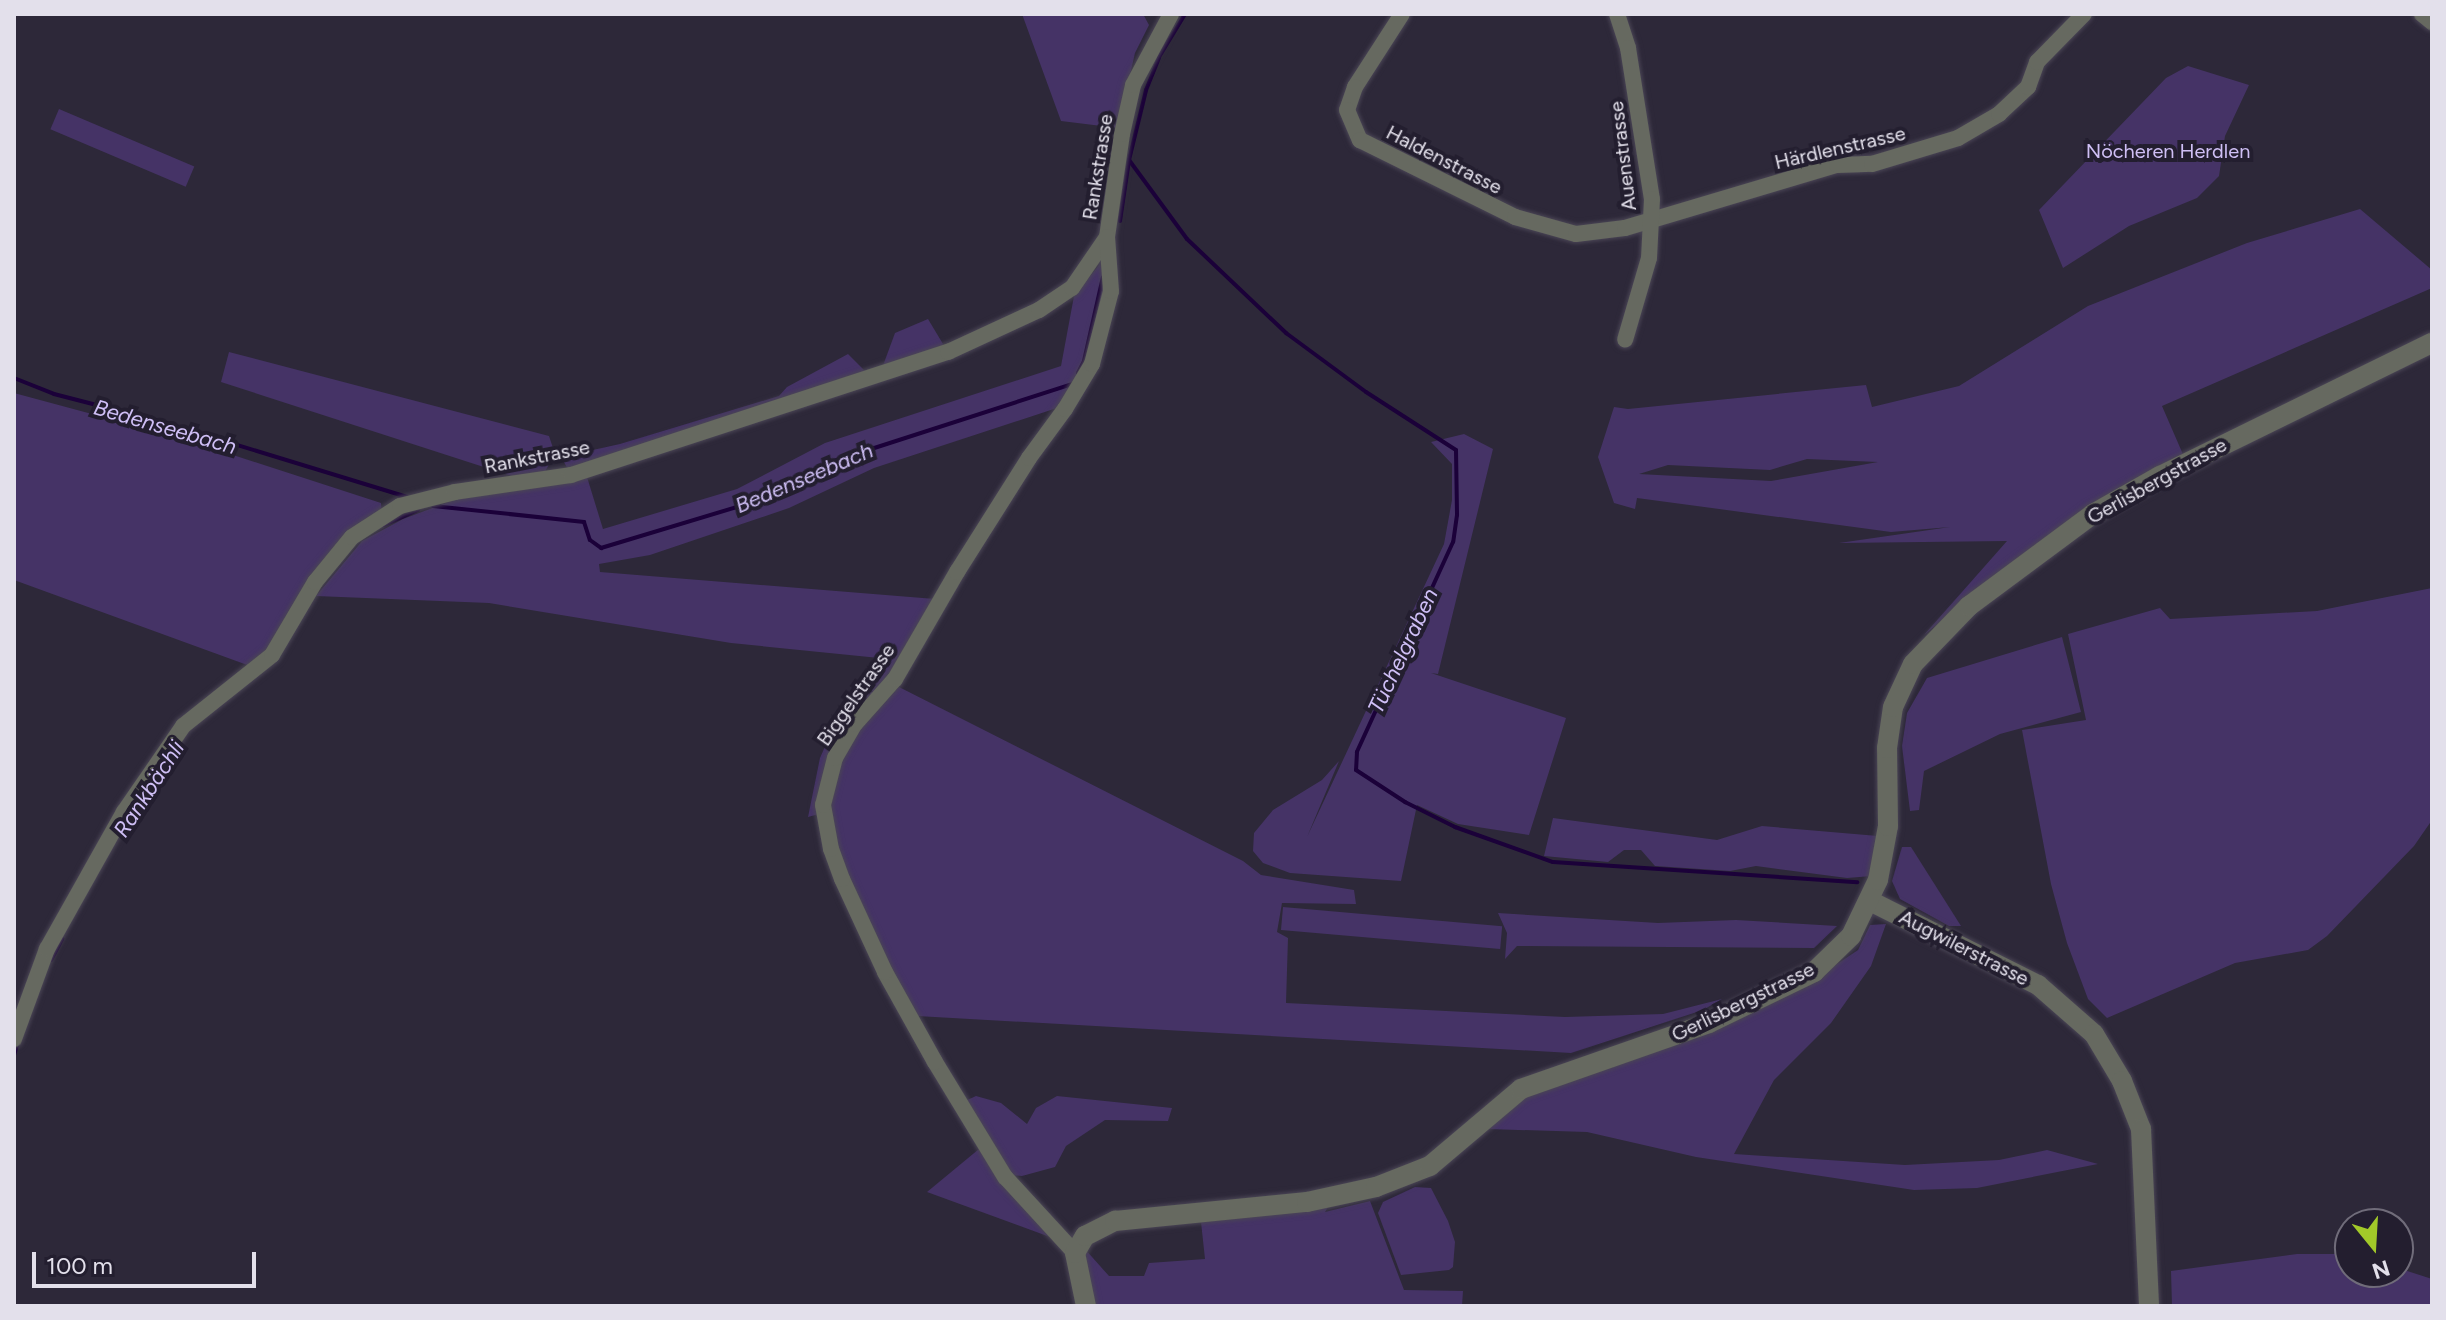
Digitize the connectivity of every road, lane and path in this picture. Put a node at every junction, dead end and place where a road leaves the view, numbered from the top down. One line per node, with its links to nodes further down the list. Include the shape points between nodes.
1 (1171, 14): 8 (street, Rankstrasse, via 1133,85)
2 (1402, 14): 7 (street, Haldenstrasse, via 1355,87 1347,110 1360,140 1515,217 1576,234)
3 (1617, 14): 7 (street, Auenstrasse, via 1647,158)
4 (2084, 14): 7 (street, Härdlenstrasse, via 2037,62 2028,87 1999,114 1958,138 1872,164 1837,165)
5 (2422, 14): 6 (street)
6 (2432, 22)
7 (1651, 221): 9 (street, Auenstrasse, via 1649,258)
8 (1107, 237): 12 (street, Rankstrasse, via 1072,288 1039,310 948,352 571,475 400,506 352,537 315,582 272,655 183,726 124,812 47,949); 13 (street, Biggelstrasse, via 1111,291 1092,364 957,572 895,679 855,724 835,758 823,805 842,879 928,1049 1005,1177)
9 (1625, 340)
10 (2432, 343): 11 (street, Gerlisbergstrasse, via 2146,483 2093,514 1969,606 1913,664 1893,707 1887,748 1888,826)
11 (1870, 901): 13 (street, Gerlisbergstrasse, via 1851,936 1814,972 1709,1023 1521,1089 1430,1166 1376,1187 1307,1202 1115,1221 1085,1236); 15 (street, Augwilerstrasse, via 2038,985 2094,1034 2122,1081 2141,1129)
12 (14, 1039)
13 (1075, 1253): 14 (street)
14 (1086, 1306)
15 (2149, 1306)

